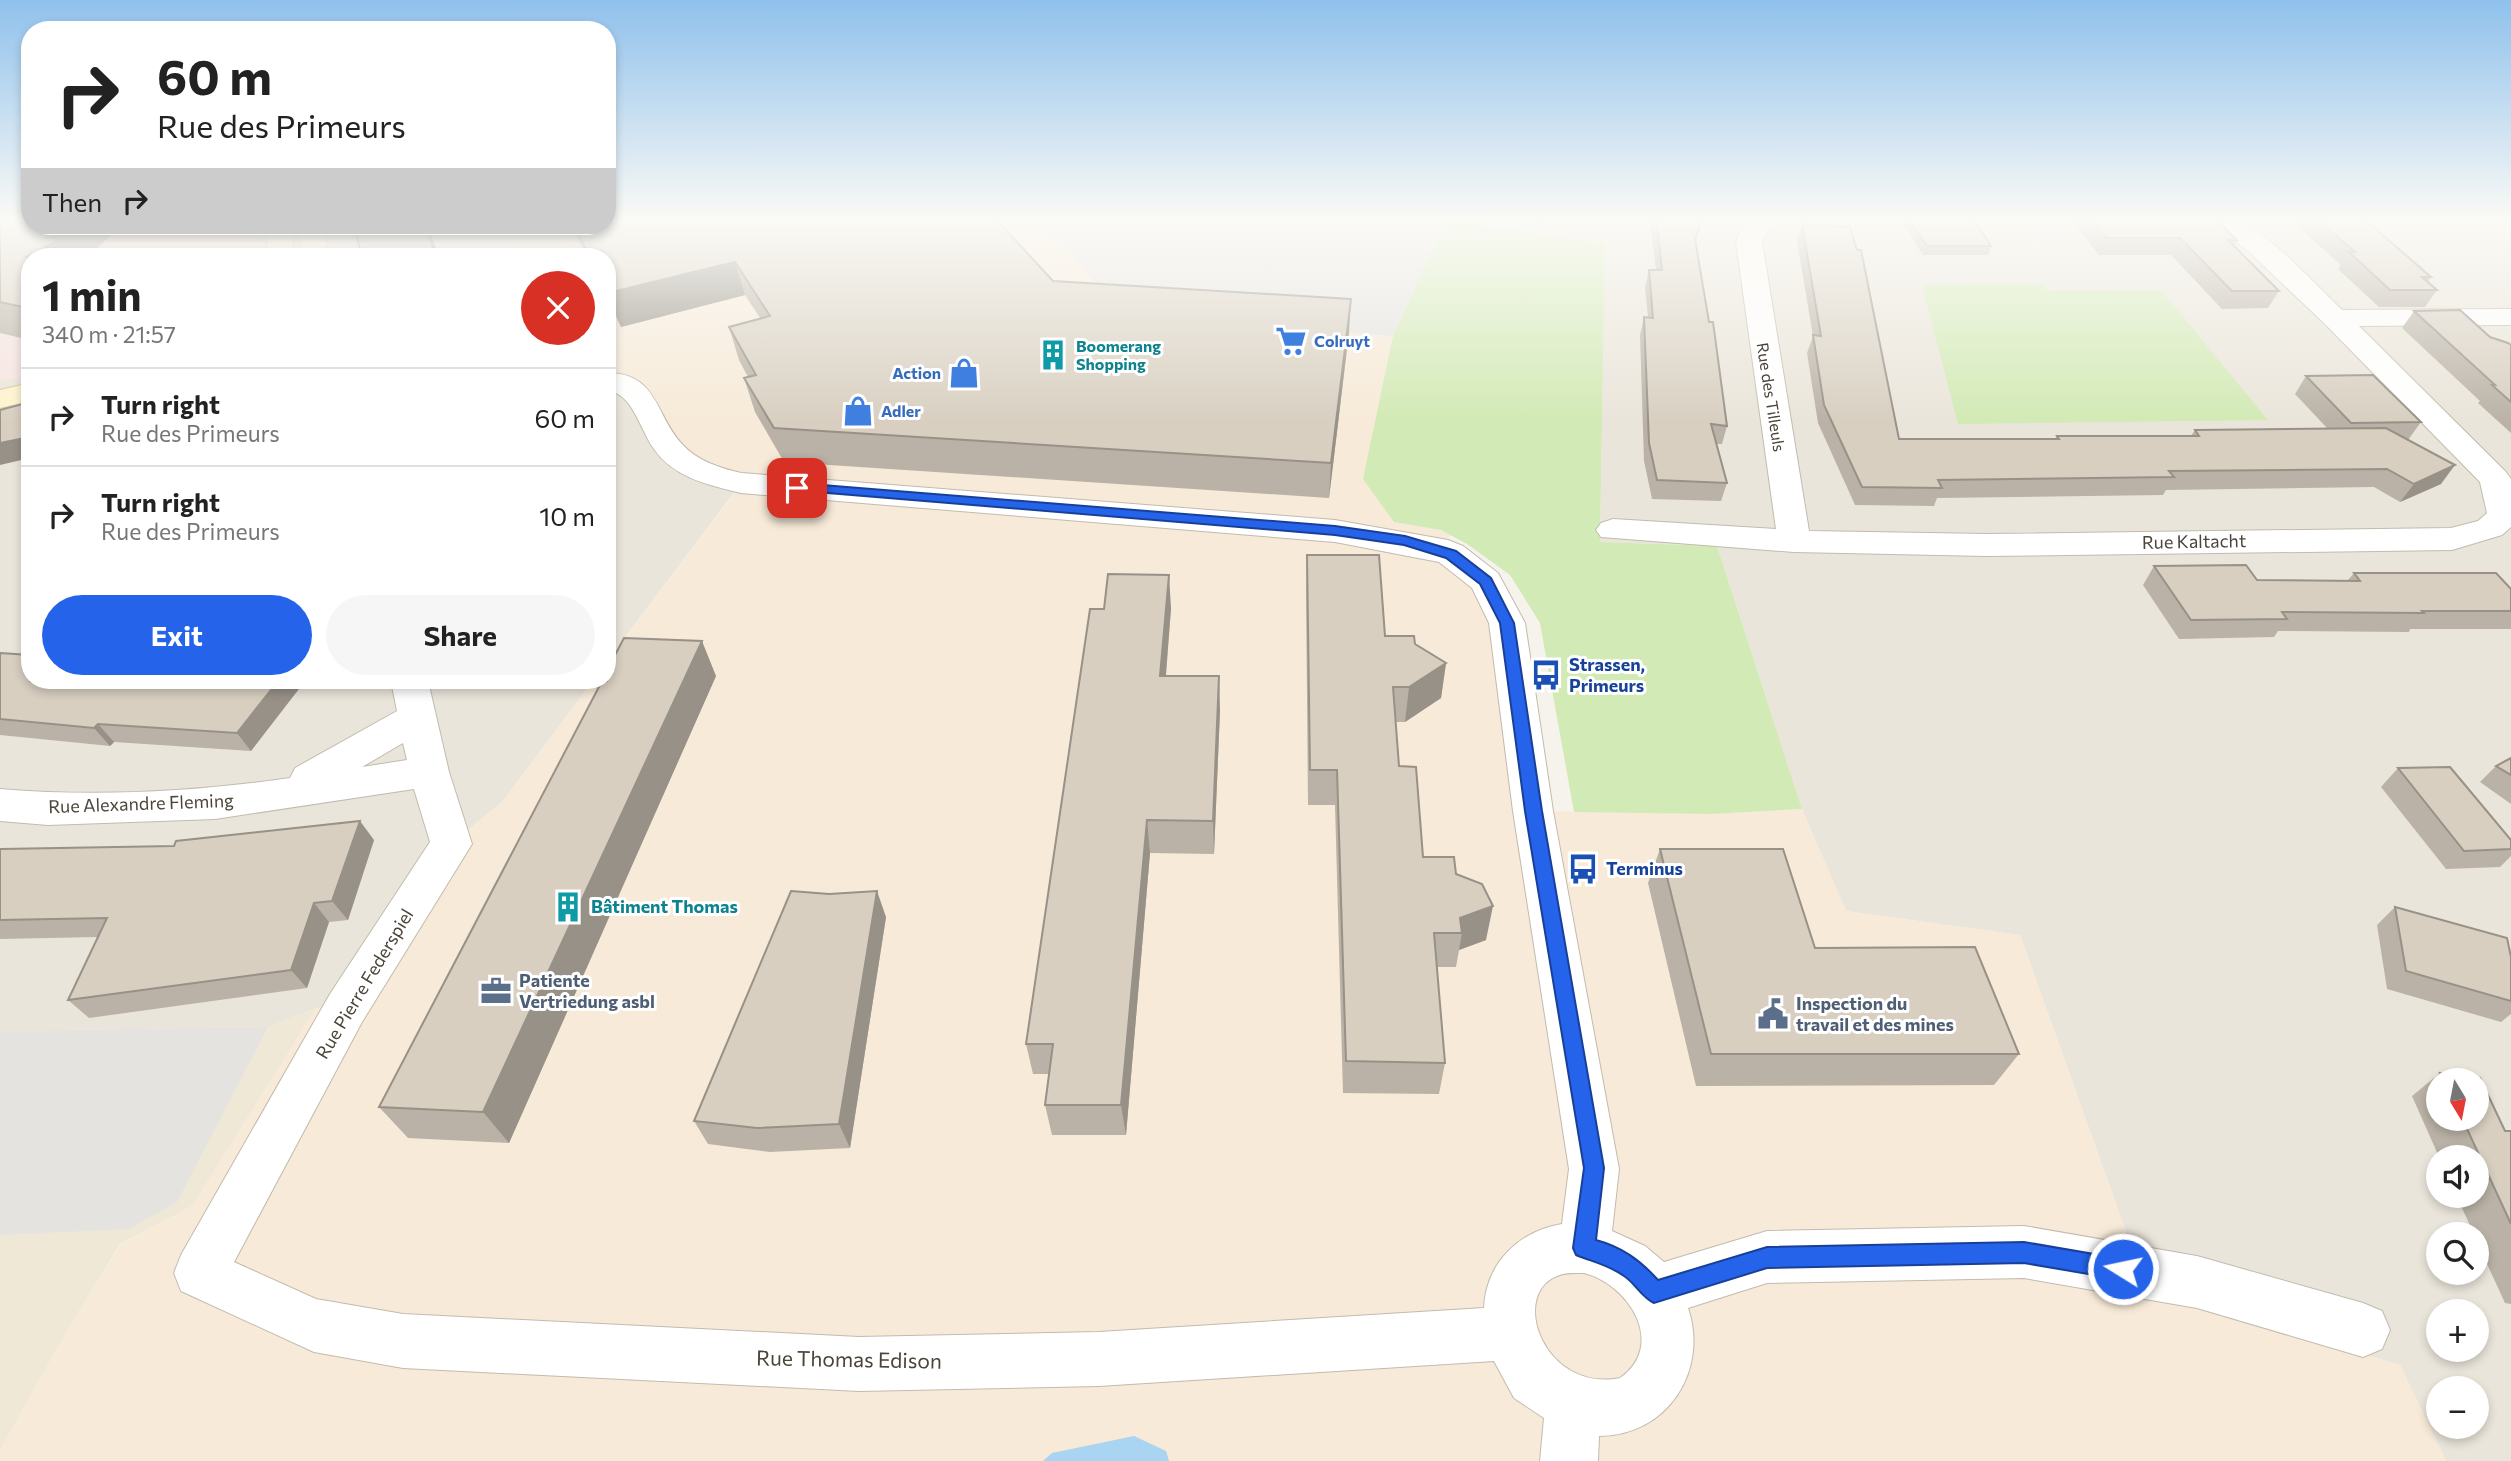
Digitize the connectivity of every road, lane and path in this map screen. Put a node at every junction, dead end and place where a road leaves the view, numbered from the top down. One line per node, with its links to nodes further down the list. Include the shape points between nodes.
1 (1756, 286): 9 (street, Rue des Tilleuls)
2 (2301, 286): 4 (street)
3 (2511, 317): 4 (street)
4 (2335, 318): 9 (street, Rue Kaltacht, via 2495,479 2504,514 2490,528 2452,539 1987,545)
5 (616, 382): 15 (street, via 638,393 670,451 696,472 741,483 1335,531 1436,548 1486,581 1507,623 1533,811 1594,1168)
6 (21, 394): 7 (street)
7 (0, 399)
8 (1613, 530): 9 (street, Rue Kaltacht)
9 (1794, 541)
10 (411, 689): 11 (street, Rue Pierre Federspiel)
11 (416, 718): 12 (street, Rue Pierre Federspiel); 13 (street, Rue Alexandre Fleming)
12 (429, 772): 13 (street, Rue Alexandre Fleming); 16 (street, Rue Pierre Federspiel, via 452,844 346,1008)
13 (282, 793): 14 (street, Rue Alexandre Fleming, via 175,807)
14 (0, 805)
15 (1584, 1248): 17 (street, via 1611,1255 1635,1270); 19 (street, via 1552,1250 1530,1263 1516,1280 1508,1305)
16 (200, 1273): 19 (street, Rue Thomas Edison, via 314,1325 403,1341 859,1364 1099,1359)
17 (1654, 1292): 18 (street, via 1767,1257 2024,1252 2197,1282); 20 (street, via 1667,1321 1669,1350 1661,1376 1648,1392 1625,1406 1603,1409)
18 (2363, 1330)
19 (1510, 1333): 20 (street, via 1528,1372)
20 (1573, 1404): 21 (street)
21 (1569, 1461)

